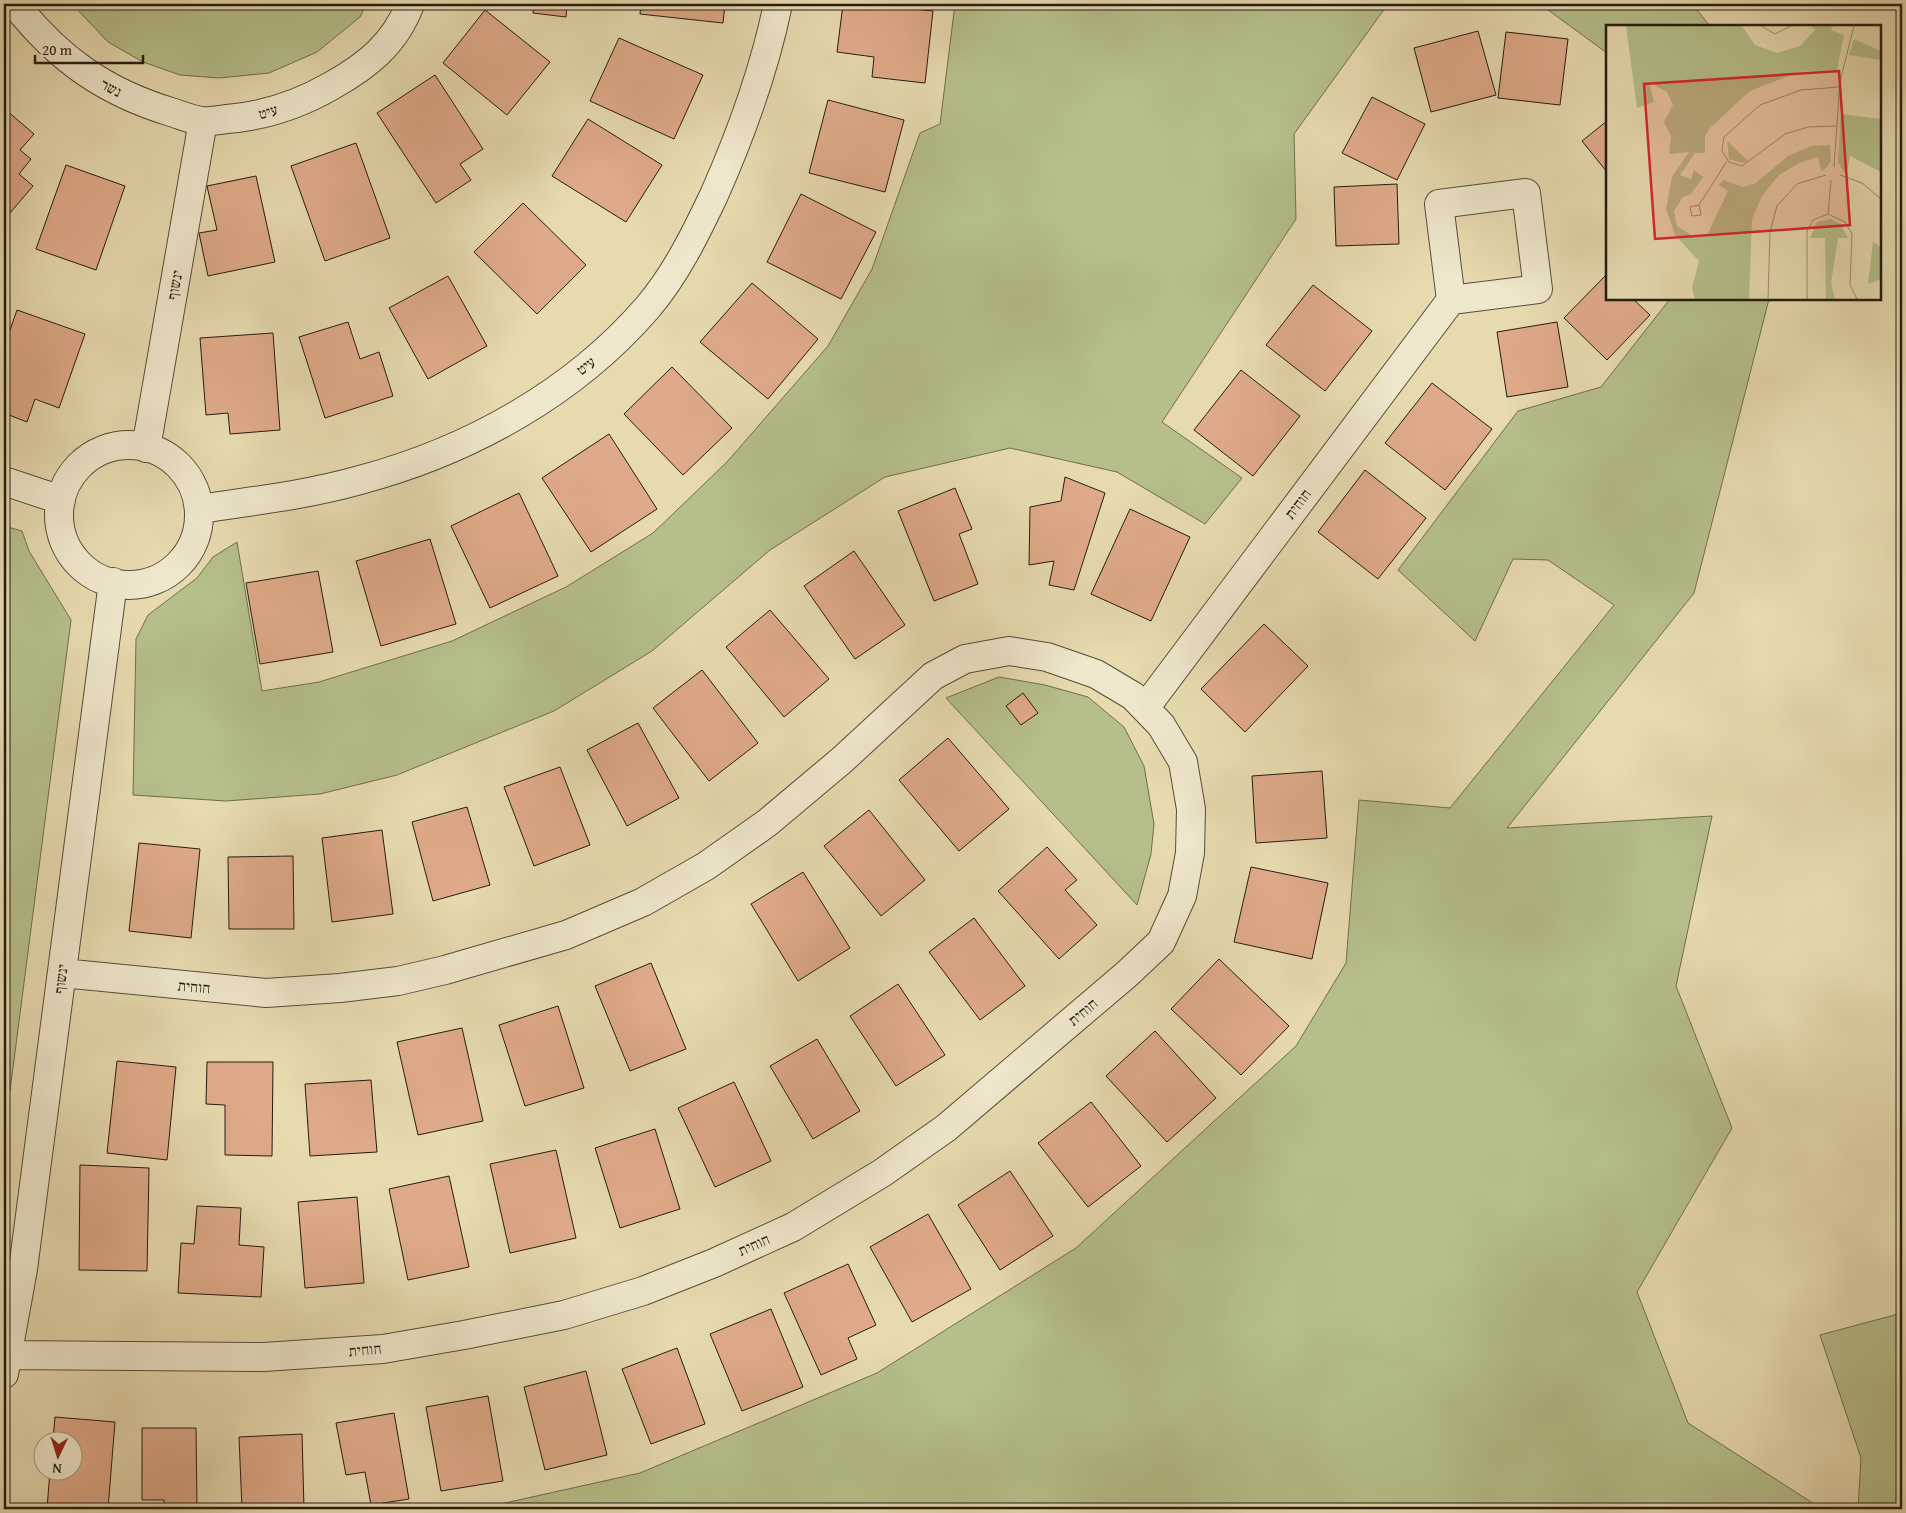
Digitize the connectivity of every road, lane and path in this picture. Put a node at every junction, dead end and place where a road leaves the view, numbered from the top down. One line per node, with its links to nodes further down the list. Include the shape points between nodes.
1 (15, 4): 4 (street, נשר, via 43,37 98,81 122,94)
2 (410, 4): 4 (street, עיט, via 405,18 380,52 317,94 252,117)
3 (778, 4): 9 (street, עיט, via 754,97 734,151 695,235 649,306 610,347 526,409 480,436 418,462 308,493)
4 (203, 121): 6 (street, ינשוף)
5 (1451, 300): 5 (street, via 1538,289 1526,193 1439,204); 11 (street, חוחית)
6 (146, 448): 8 (street, via 120,445 96,453 77,467 64,488); 9 (street, via 178,466 192,485)
7 (4, 481): 8 (street)
8 (61, 500): 10 (street, via 58,517 63,540 76,562 95,577)
9 (199, 509): 10 (street, via 194,540 187,554 170,572 148,583 123,585)
10 (113, 582): 12 (street, ינשוף)
11 (1145, 708): 12 (street, חוחית, via 1133,696 1096,674 1047,657 1009,651 965,659 933,676 842,760 767,823 643,902 566,935 398,981 266,994); 13 (street, חוחית, via 1161,725 1183,762 1191,809 1190,853 1182,896 1161,942 946,1128 882,1173 793,1227 643,1291 564,1315 464,1335 383,1349 264,1357)
12 (62, 973): 13 (street, ינשוף, via 23,1269)
13 (6, 1365)

